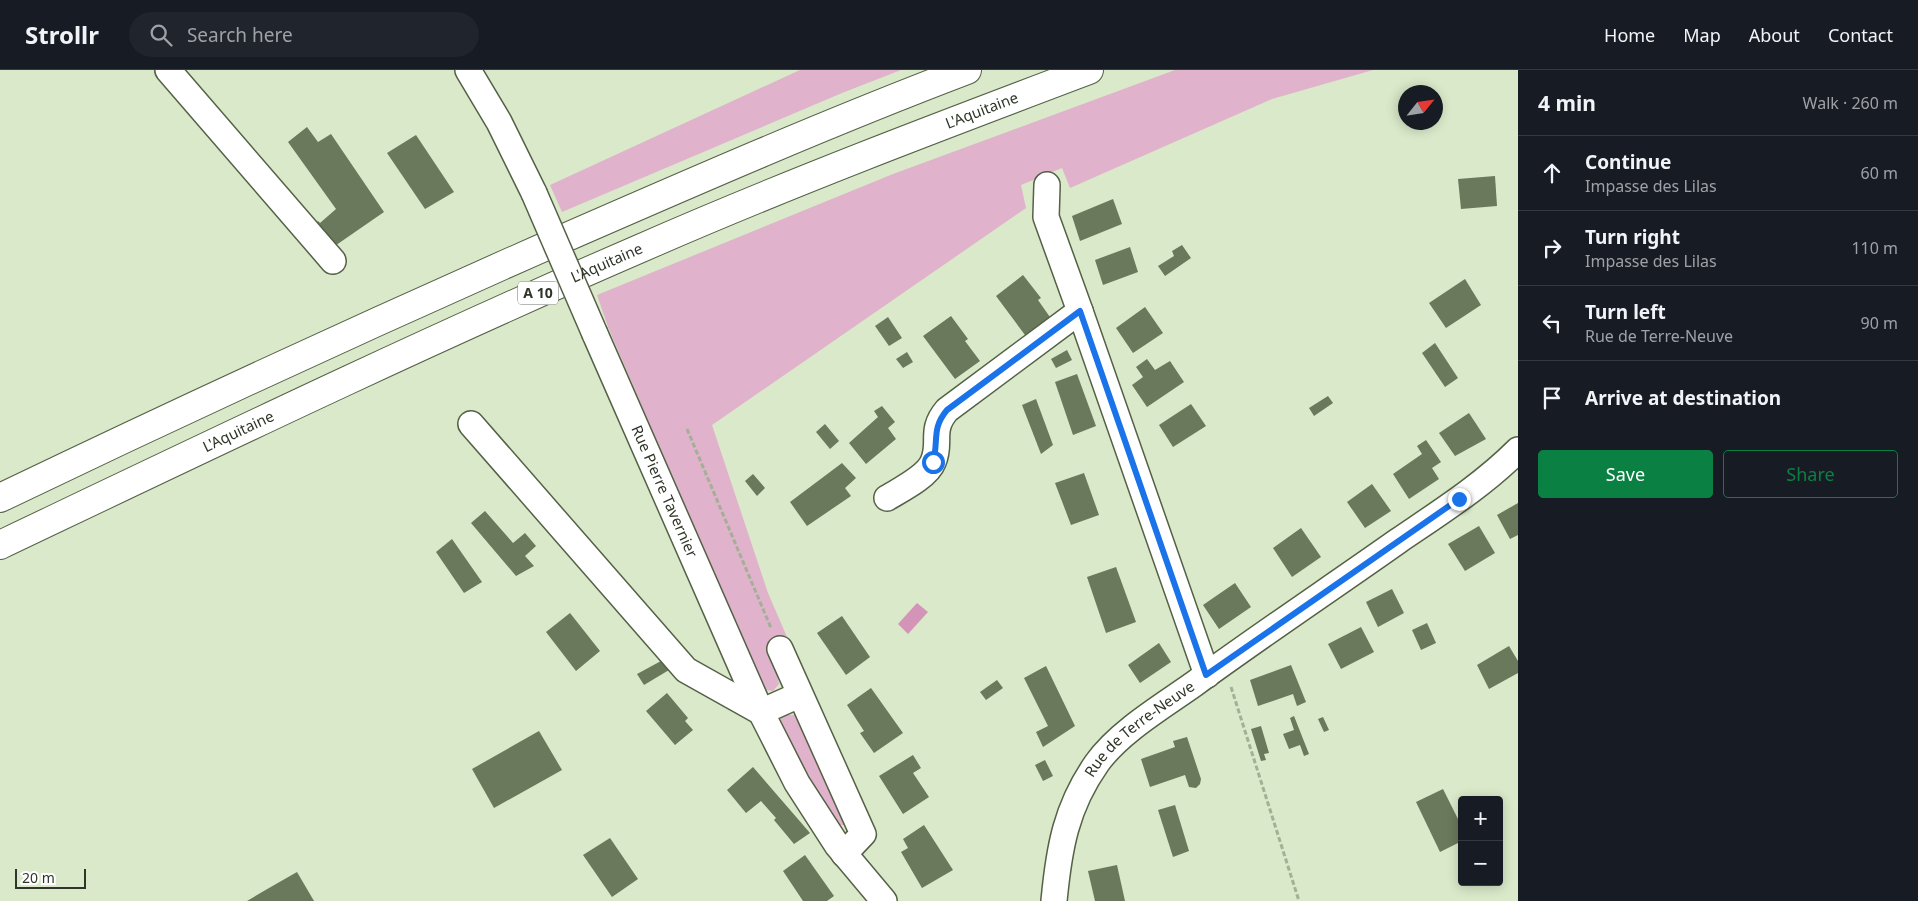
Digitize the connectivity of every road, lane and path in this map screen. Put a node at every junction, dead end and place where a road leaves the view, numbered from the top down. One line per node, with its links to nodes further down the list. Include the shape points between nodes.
1 (168, 70): 6 (street)
2 (468, 70): 17 (street, Rue Pierre Tavernier, bridge, via 499,122 534,193)
3 (967, 70): 11 (highway, A 10, via 800,137 497,268)
4 (1089, 70): 13 (highway, L'Aquitaine / A 10, via 817,175 642,248 381,365)
5 (1047, 185): 7 (street, via 1046,217)
6 (333, 261)
7 (1080, 311): 12 (street, via 947,410 936,428 936,451 927,472); 15 (street)
8 (471, 424): 17 (street, via 686,670)
9 (687, 429): 14 (path)
10 (1518, 450): 15 (street, Rue de Terre-Neuve, via 1459,499)
11 (0, 498)
12 (887, 498)
13 (0, 545)
14 (780, 650): 16 (street)
15 (1214, 670): 20 (street, Rue de Terre-Neuve, via 1121,737 1098,761 1065,827); 21 (path, via 1232,689)
16 (799, 695): 17 (street); 18 (street, via 863,834)
17 (761, 712): 18 (street, Rue Pierre Tavernier, via 797,783)
18 (844, 854): 19 (street, Rue Pierre Tavernier)
19 (884, 901)
20 (1054, 901)
21 (1299, 901)

